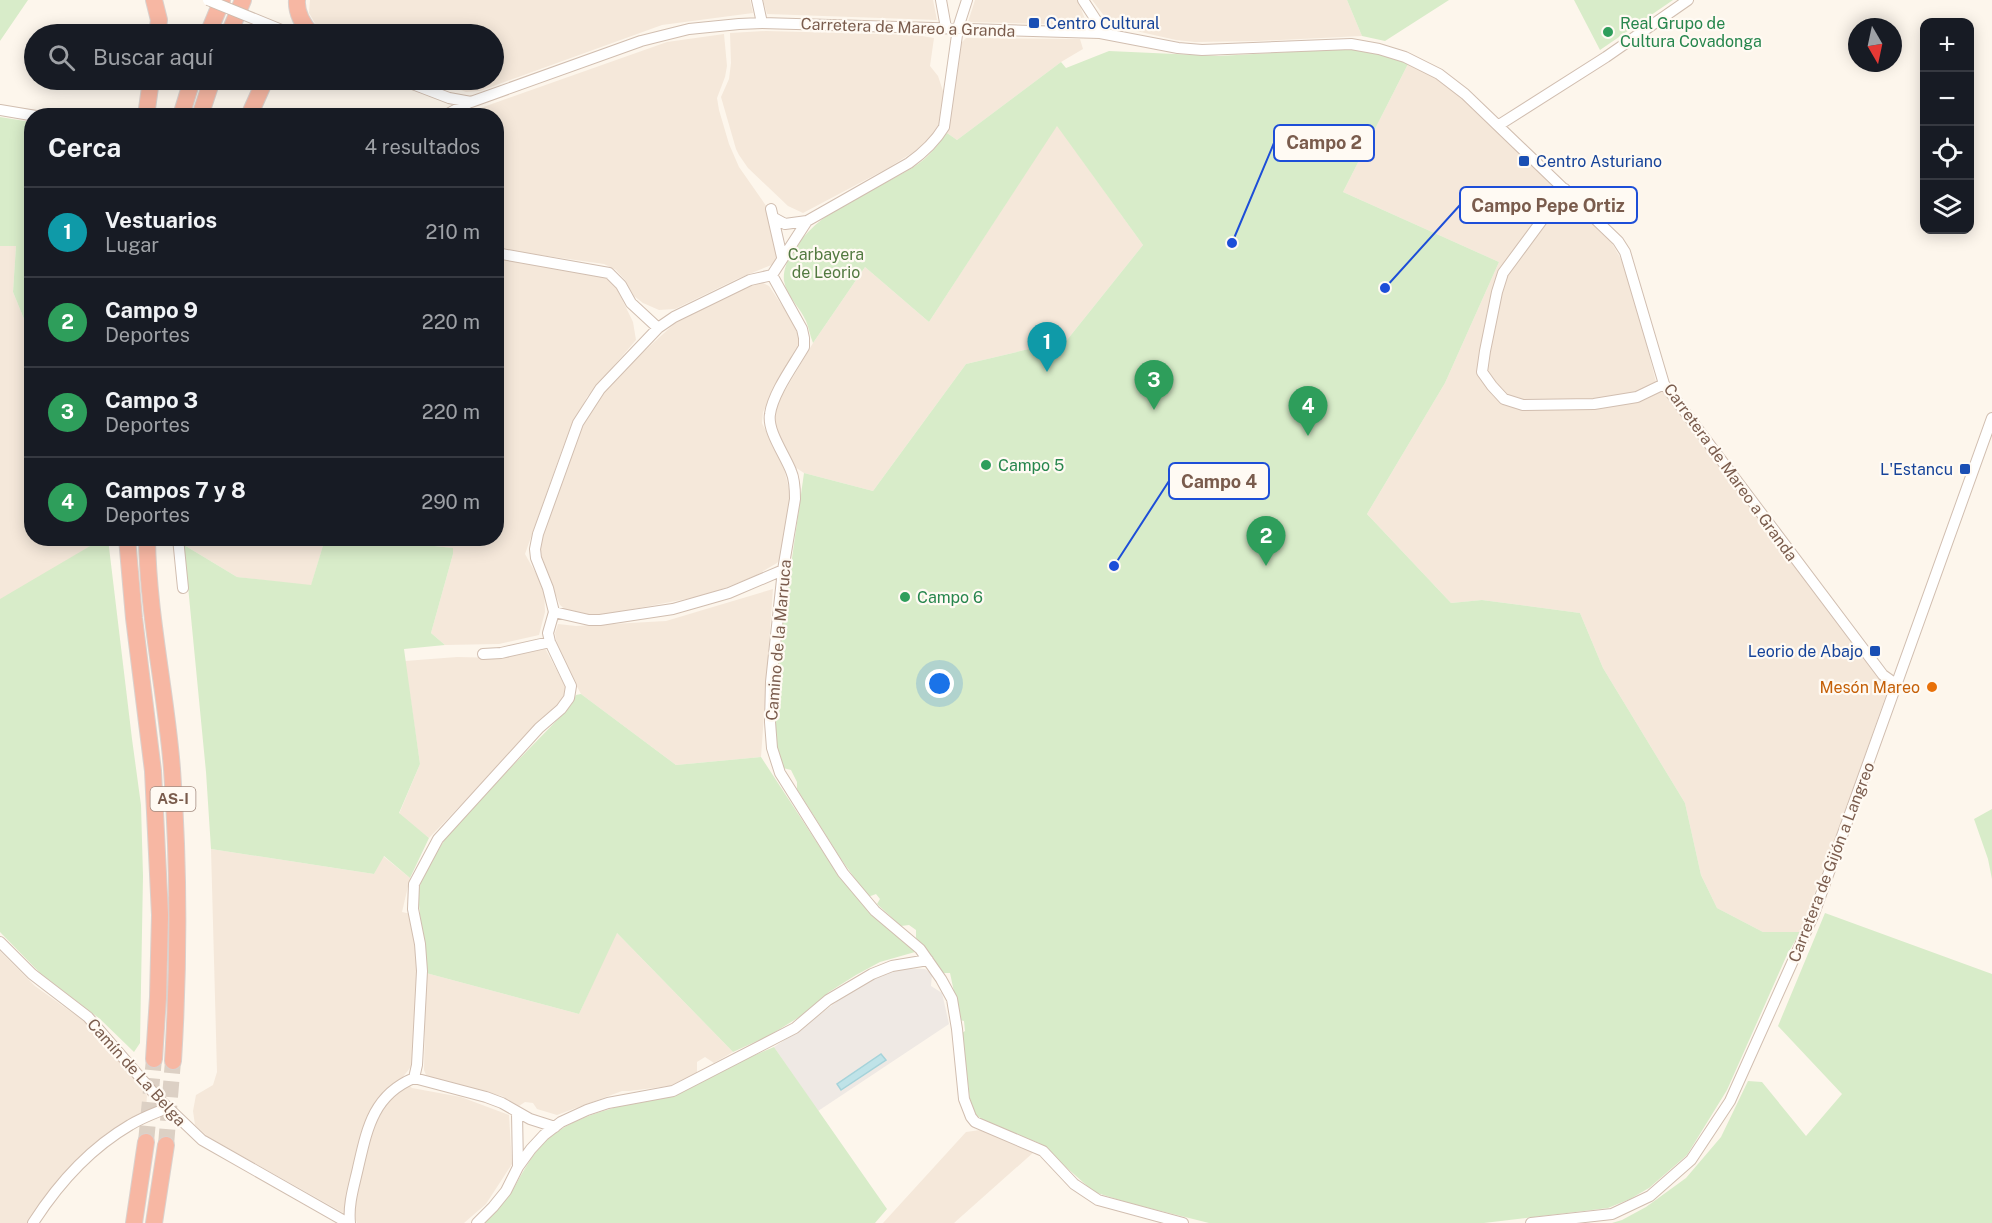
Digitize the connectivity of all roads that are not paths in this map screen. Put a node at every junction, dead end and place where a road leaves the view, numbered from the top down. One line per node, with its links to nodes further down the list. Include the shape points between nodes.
1 (154, 0): 13 (highway)
2 (167, 0): 14 (highway)
3 (208, 0): 17 (street, bridge)
4 (222, 0): 15 (highway)
5 (243, 0): 16 (highway)
6 (757, 0): 12 (street)
7 (941, 0): 20 (street)
8 (967, 0): 21 (street)
9 (1083, 0): 22 (street)
10 (1688, 0): 39 (street)
11 (296, 2): 18 (highway); 19 (highway)
12 (762, 23): 20 (street, Carretera de Mareo a Granda); 23 (street, Carretera de Mareo a Granda, via 689,29)
13 (158, 24)
14 (159, 24)
15 (212, 24)
16 (233, 24)
17 (265, 24)
18 (289, 24)
19 (304, 24)
20 (946, 28): 21 (street, Carretera de Mareo a Granda)
21 (958, 28): 22 (street, Carretera de Mareo a Granda); 41 (street, via 944,127 938,137 909,163)
22 (1100, 33): 39 (street, Carretera de Mareo a Granda, via 1202,50 1351,44 1379,49 1439,74)
23 (504, 87)
24 (150, 90): 31 (highway)
25 (189, 90): 32 (highway)
26 (209, 90): 33 (highway)
27 (261, 90): 34 (highway)
28 (428, 90): 30 (street)
29 (496, 90): 30 (street, Carretera de Mareo a Granda)
30 (460, 102): 35 (street); 36 (street, Carretera de Mareo a Granda)
31 (147, 108)
32 (183, 108)
33 (203, 108)
34 (253, 108)
35 (445, 108)
36 (453, 108)
37 (0, 110): 38 (street)
38 (24, 114)
39 (1499, 125): 40 (street, Carretera de Mareo a Granda)
40 (1565, 189): 46 (street, Carretera de Mareo a Granda, via 1610,231 1624,252); 46 (street, via 1503,273 1482,372 1504,399 1523,405 1594,404 1636,397)
41 (807, 221): 43 (street); 43 (street, via 785,225 773,214)
42 (504, 255): 45 (street, via 609,273 631,303)
43 (782, 257): 44 (street)
44 (772, 275): 45 (street, via 750,280); 52 (street, Camino de la Marruca, via 804,338 804,347 770,415 770,426 792,473 795,490)
45 (658, 328): 54 (street, via 600,389 578,423 535,549)
46 (1664, 384): 57 (street, Carretera de Mareo a Granda, via 1882,675)
47 (1992, 418): 48 (street, Carretera de Gijón a Langreo)
48 (1987, 444): 57 (street, Carretera de Gijón a Langreo)
49 (127, 546): 60 (highway, AS-I, via 153,771 160,915)
50 (148, 546): 61 (highway, AS-I, via 172,779 178,913)
51 (179, 546): 53 (street)
52 (783, 570): 54 (street, via 729,593 673,609 600,620); 59 (street, Camino de la Marruca, via 770,722 772,748 780,773 860,895)
53 (183, 588)
54 (554, 612): 55 (street, via 548,633)
55 (550, 642): 56 (street); 62 (street, via 571,687 569,698 438,839 414,884 413,909 422,972)
56 (483, 654)
57 (1897, 685): 75 (street, Carretera de Gijón a Langreo, via 1814,914 1730,1101 1691,1160 1650,1196 1612,1214)
58 (0, 942): 63 (street, Camín de La Belga, via 32,974 99,1028)
59 (928, 960): 65 (street, via 872,974 828,1000 795,1028 673,1091 608,1103); 74 (street, Camino de la Marruca, via 952,999 964,1099 975,1122 1043,1151 1074,1184 1098,1200)
60 (154, 1059)
61 (173, 1061)
62 (414, 1078): 64 (street, via 486,1097); 72 (street, via 391,1087 369,1124)
63 (167, 1108): 69 (street, via 130,1125 77,1166); 72 (street, Camín de La Belga, via 202,1140)
64 (517, 1113): 65 (street); 68 (street)
65 (555, 1127): 68 (street)
66 (146, 1142): 70 (highway)
67 (166, 1145): 71 (highway)
68 (518, 1167): 73 (street, via 506,1191)
69 (33, 1223)
70 (134, 1223)
71 (154, 1223)
72 (349, 1223)
73 (477, 1223)
74 (1183, 1223)
75 (1531, 1223)

